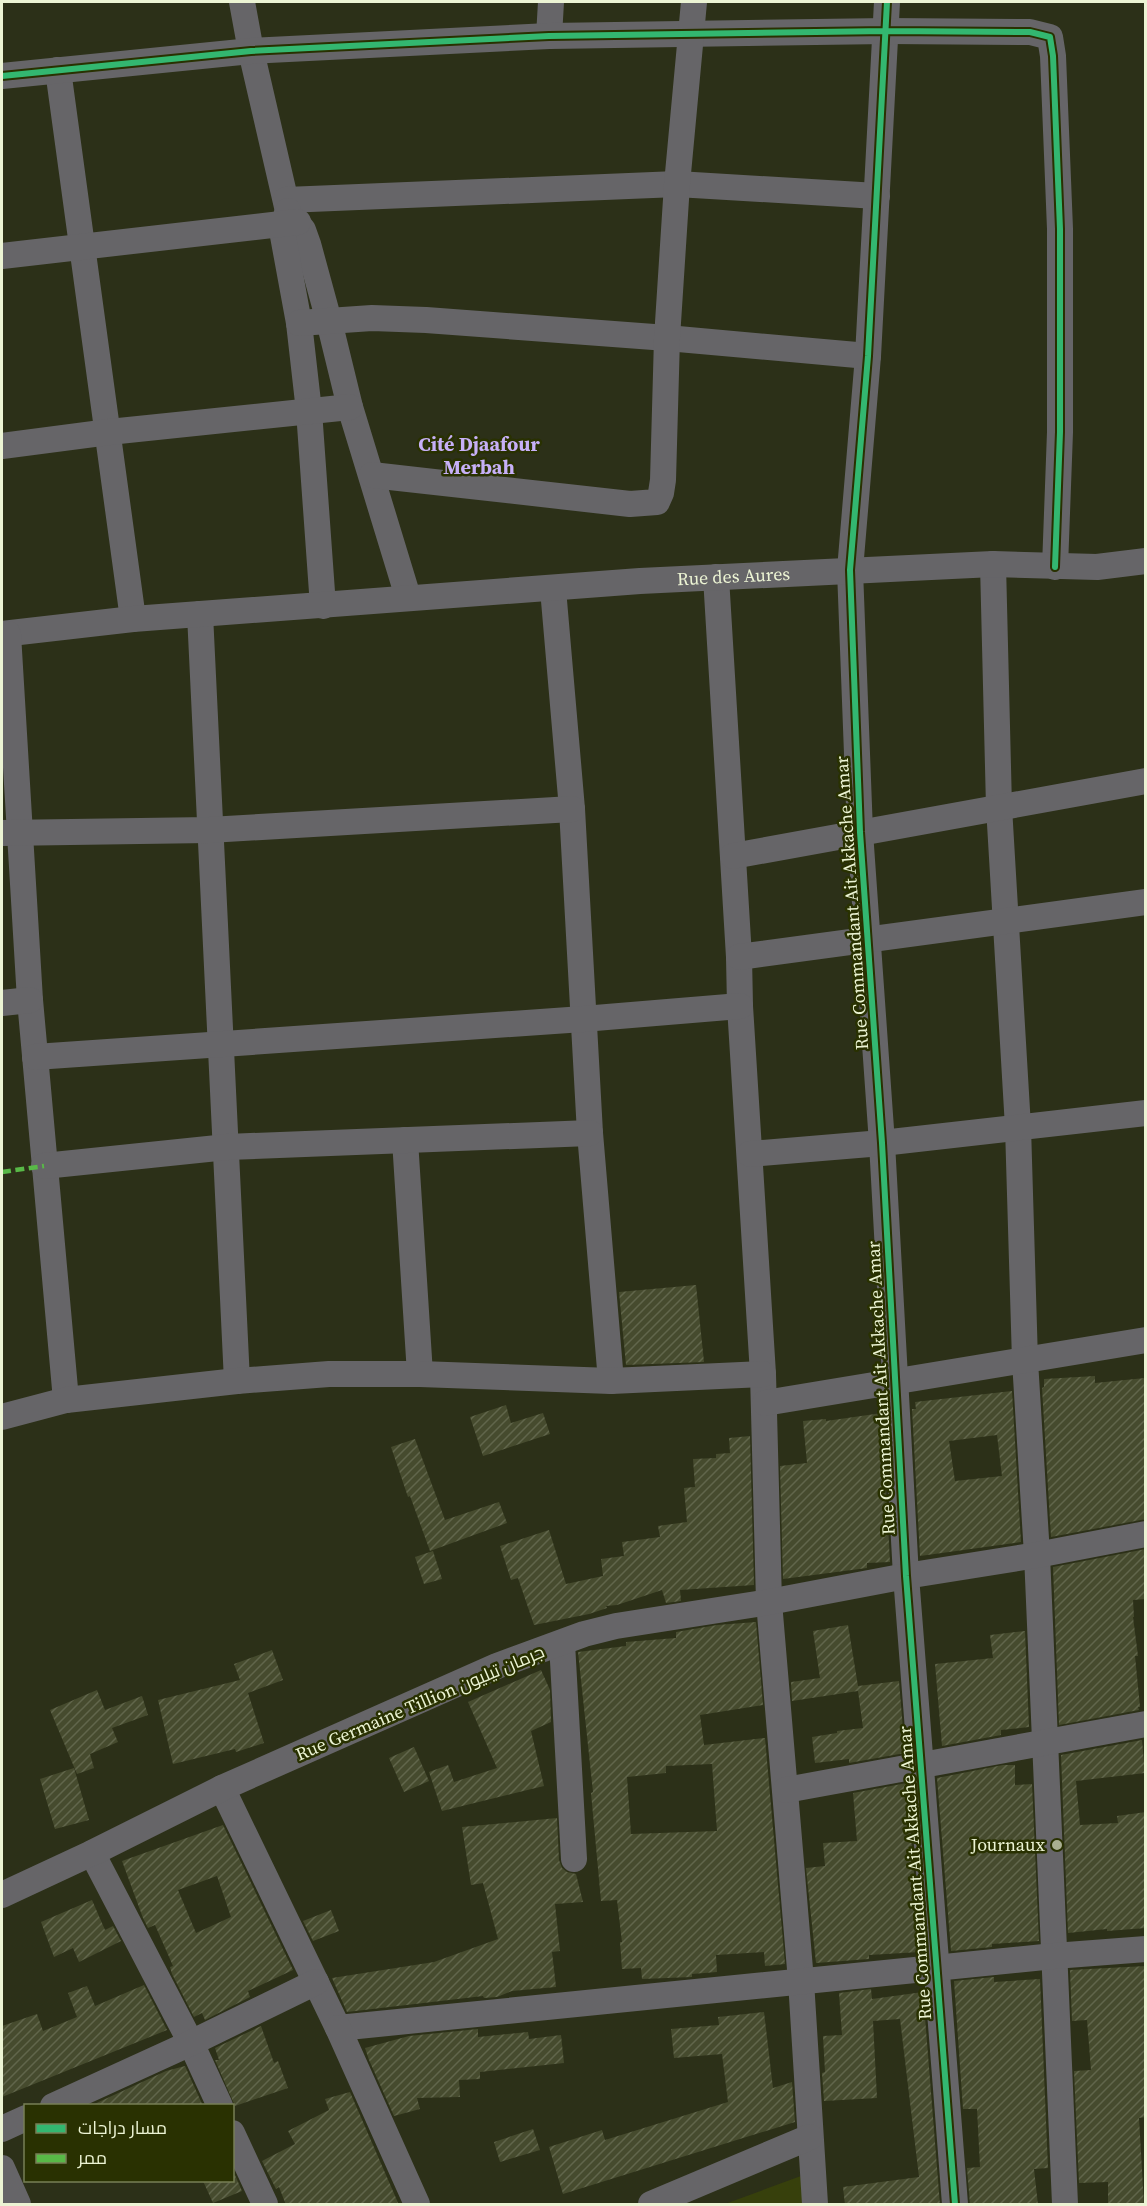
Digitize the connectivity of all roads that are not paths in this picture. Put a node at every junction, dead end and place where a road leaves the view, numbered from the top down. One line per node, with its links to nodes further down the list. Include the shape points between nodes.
1 (242, 2): 8 (street)
2 (551, 2): 7 (street)
3 (694, 2): 6 (street)
4 (887, 2): 5 (street, Rue Commandant Ait Akkache Amar)
5 (887, 31): 6 (street); 12 (street, Rue Commandant Ait Akkache Amar); 27 (street, via 1030,32 1050,37 1060,229 1060,432)
6 (692, 34): 7 (street); 11 (street)
7 (549, 36): 8 (street)
8 (251, 51): 9 (street); 13 (street)
9 (58, 70): 10 (street); 14 (street)
10 (2, 76)
11 (677, 184): 12 (street); 13 (street); 18 (street)
12 (877, 196): 19 (street, Rue Commandant Ait Akkache Amar)
13 (289, 214): 14 (street); 16 (street, via 308,244); 17 (street, via 284,250)
14 (81, 246): 15 (street); 22 (street)
15 (2, 256)
16 (329, 321): 17 (street); 18 (street, via 426,320); 20 (street)
17 (299, 323): 21 (street)
18 (667, 338): 19 (street); 24 (street, via 663,480 657,502 630,504)
19 (868, 356): 28 (street, Rue Commandant Ait Akkache Amar)
20 (350, 407): 21 (street); 24 (street)
21 (309, 411): 22 (street); 32 (street)
22 (109, 432): 23 (street); 34 (street)
23 (2, 446)
24 (372, 475): 31 (street)
25 (1146, 561): 27 (street, Rue des Aures)
26 (993, 564): 27 (street, Rue des Aures); 28 (street, Rue des Aures); 37 (street)
27 (1055, 567)
28 (850, 570): 29 (street, Rue des Aures); 40 (street, Rue Commandant Ait Akkache Amar)
29 (717, 577): 30 (street, Rue des Aures); 42 (street)
30 (553, 589): 31 (street, Rue des Aures); 38 (street)
31 (408, 597): 32 (street, Rue des Aures)
32 (322, 606): 33 (street, Rue des Aures)
33 (200, 614): 34 (street, Rue des Aures); 39 (street)
34 (133, 619): 35 (street, Rue des Aures)
35 (5, 634): 41 (street)
36 (1146, 780): 37 (street)
37 (999, 807): 40 (street); 44 (street)
38 (572, 809): 39 (street); 50 (street)
39 (209, 830): 41 (street); 51 (street)
40 (860, 832): 42 (street); 45 (street, Rue Commandant Ait Akkache Amar)
41 (11, 833): 47 (street)
42 (733, 856): 46 (street)
43 (1146, 902): 44 (street)
44 (1007, 921): 45 (street); 54 (street)
45 (868, 939): 46 (street); 57 (street, Rue Commandant Ait Akkache Amar)
46 (739, 957): 49 (street)
47 (30, 1000): 48 (street); 52 (street)
48 (2, 1003)
49 (740, 1006): 50 (street); 59 (street)
50 (583, 1019): 51 (street); 55 (street)
51 (220, 1044): 52 (street); 58 (street)
52 (35, 1057): 60 (street)
53 (1146, 1113): 54 (street)
54 (1018, 1127): 57 (street); 62 (street)
55 (590, 1133): 56 (street); 66 (street)
56 (405, 1140): 58 (street); 63 (street)
57 (882, 1143): 59 (street); 67 (street, Rue Commandant Ait Akkache Amar)
58 (226, 1147): 60 (street); 65 (street)
59 (750, 1154): 64 (street)
60 (44, 1166): 68 (street)
61 (1146, 1340): 62 (street)
62 (1025, 1362): 67 (street); 72 (street)
63 (420, 1374): 65 (street, via 329,1374); 66 (street)
64 (763, 1374): 66 (street); 69 (street)
65 (237, 1381): 68 (street)
66 (611, 1381)
67 (895, 1382): 69 (street); 73 (street, Rue Commandant Ait Akkache Amar)
68 (66, 1400): 70 (street)
69 (765, 1403): 74 (street)
70 (2, 1417)
71 (1146, 1534): 72 (street, Rue Germaine Tillion جرمان تيليون)
72 (1037, 1555): 73 (street, Rue Germaine Tillion جرمان تيليون); 77 (street)
73 (906, 1576): 74 (street, Rue Germaine Tillion جرمان تيليون); 78 (street, Rue Commandant Ait Akkache Amar)
74 (769, 1602): 75 (street, Rue Germaine Tillion جرمان تيليون, via 616,1626); 80 (street)
75 (562, 1643): 79 (street, Rue Germaine Tillion جرمان تيليون, via 497,1666); 82 (street)
76 (1146, 1724): 77 (street)
77 (1044, 1743): 78 (street); 85 (street)
78 (922, 1765): 80 (street); 86 (street, Rue Commandant Ait Akkache Amar)
79 (222, 1788): 81 (street, Rue Germaine Tillion جرمان تيليون); 88 (street)
80 (786, 1790): 87 (street)
81 (92, 1853): 83 (street, Rue Germaine Tillion جرمان تيليون); 90 (street)
82 (574, 1859)
83 (2, 1895)
84 (1146, 1949): 85 (street)
85 (1054, 1956): 86 (street); 104 (street)
86 (936, 1968): 87 (street); 103 (street, Rue Commandant Ait Akkache Amar)
87 (801, 1981): 89 (street); 96 (street)
88 (316, 1982): 89 (street); 90 (street)
89 (339, 2028): 100 (street)
90 (191, 2043): 91 (street); 92 (street)
91 (57, 2104)
92 (219, 2104)
93 (24, 2119): 94 (street)
94 (2, 2129)
95 (234, 2137): 99 (street)
96 (810, 2137): 101 (street); 102 (street)
97 (2, 2168): 98 (street)
98 (18, 2205)
99 (265, 2205)
100 (417, 2205)
101 (651, 2205)
102 (815, 2205)
103 (955, 2205)
104 (1065, 2205)

